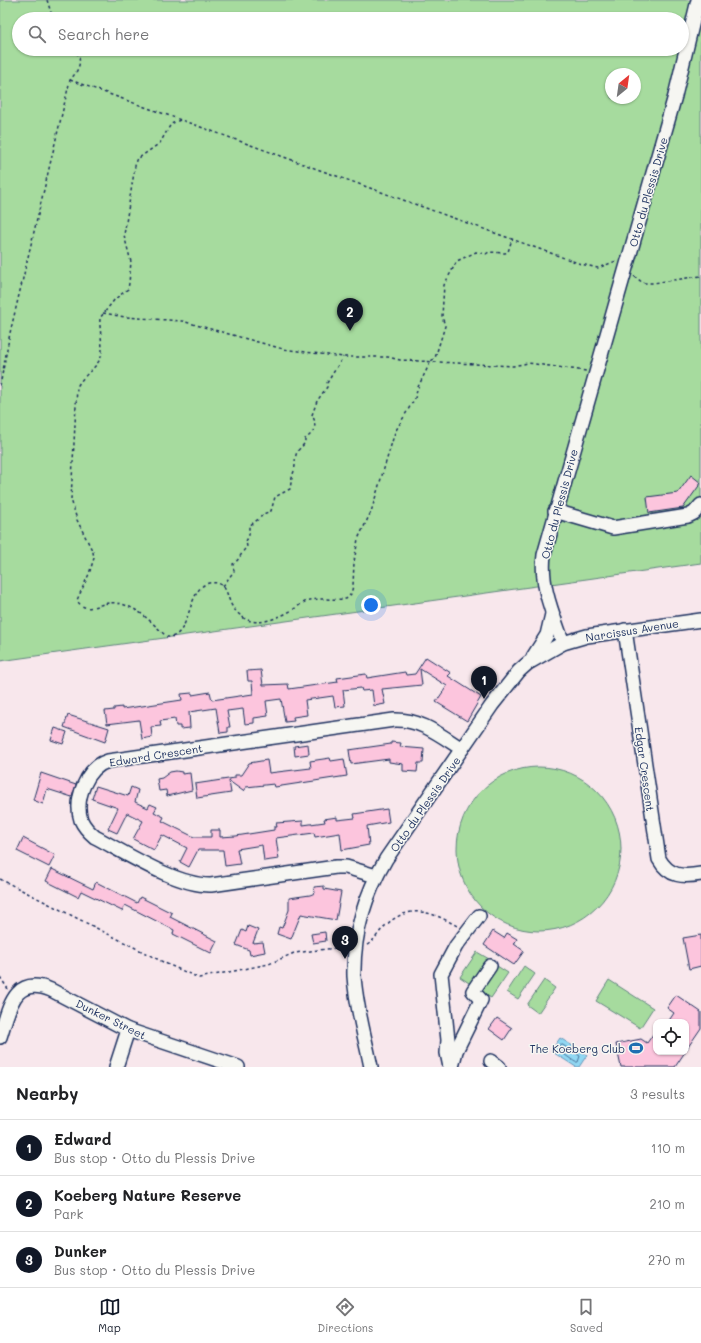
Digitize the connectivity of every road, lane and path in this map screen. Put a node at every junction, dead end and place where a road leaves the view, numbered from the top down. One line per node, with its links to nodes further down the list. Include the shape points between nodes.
1 (47, 0): 3 (path)
2 (698, 0): 4 (street, Otto du Plessis Drive)
3 (51, 12)
4 (689, 38)
5 (78, 56): 7 (path, via 80,62 77,72)
6 (685, 56): 10 (street, Otto du Plessis Drive, via 675,96)
7 (70, 80): 8 (path); 16 (path, via 10,333)
8 (180, 120): 9 (path); 12 (path, via 171,124 160,143 136,160 124,231 131,262 128,289)
9 (512, 239): 10 (path, via 590,267); 14 (path, via 505,254 476,252 457,261 444,285 442,316 445,326 435,358)
10 (622, 265): 11 (path, via 643,283 653,284); 15 (street, Otto du Plessis Drive)
11 (701, 276)
12 (103, 313): 13 (path, via 138,319 182,321 283,348); 19 (path, via 99,325 102,348 100,358 77,387 71,499 77,520 94,558 77,600 83,608 88,609 109,603 127,606 149,619 167,637 172,638 180,633 202,587 210,583)
13 (343, 357): 14 (path, via 388,357); 19 (path, via 335,367 313,410 315,425 312,435 305,439 296,454 290,489 275,497 271,511 263,514 249,526 247,547 239,560 233,564 234,571)
14 (431, 361): 15 (path, via 513,366 528,363 577,368); 19 (path, via 415,398 395,432 371,512 358,539 351,594 346,599 309,600 279,617 266,621 248,621 233,608 227,589)
15 (595, 374): 18 (street, Otto du Plessis Drive)
16 (0, 386)
17 (701, 505): 18 (street, via 688,516 613,528)
18 (555, 511): 20 (street, Otto du Plessis Drive, via 542,568)
19 (223, 586)
20 (552, 614): 23 (street, Otto du Plessis Drive); 24 (street, via 548,635)
21 (701, 620): 22 (street, Narcissus Avenue)
22 (625, 630): 23 (street, Narcissus Avenue); 26 (street, Edgar Crescent, via 659,859 663,866 677,875)
23 (563, 643): 24 (street, Otto du Plessis Drive)
24 (528, 663): 25 (street, Otto du Plessis Drive, via 504,689)
25 (462, 749): 27 (street, Otto du Plessis Drive); 27 (street, Edward Crescent, via 422,724 412,720 394,720 108,761 91,772 85,786 80,811 83,824 88,831 95,837 182,881 211,885 336,867 346,867)
26 (701, 874)
27 (376, 876): 31 (street, Otto du Plessis Drive, via 364,906)
28 (0, 879): 31 (path, via 166,964 199,978 269,964 294,953 347,944)
29 (479, 916): 30 (street)
30 (467, 931): 31 (path, via 441,916 408,911 389,922 368,945); 40 (street, via 441,974 447,1053)
31 (356, 946): 39 (street, Otto du Plessis Drive, via 354,977)
32 (490, 966): 40 (street, via 473,991 481,1000)
33 (0, 977): 34 (path)
34 (14, 997): 35 (street, Dunker Street, via 30,985 36,985 51,990); 36 (street)
35 (128, 1030): 37 (street); 38 (street, Dunker Street)
36 (0, 1037)
37 (116, 1067)
38 (238, 1067)
39 (371, 1067)
40 (451, 1067)

